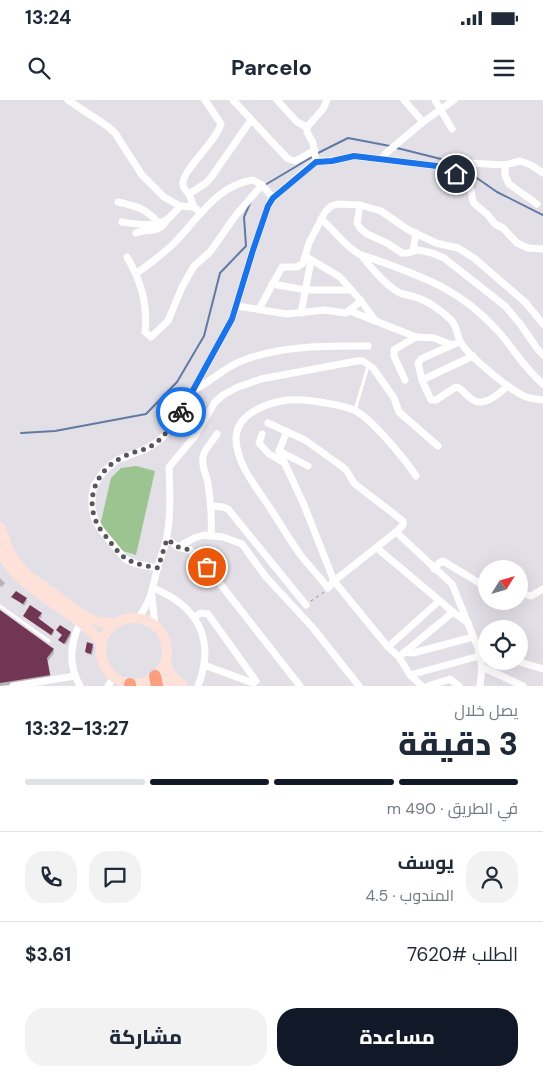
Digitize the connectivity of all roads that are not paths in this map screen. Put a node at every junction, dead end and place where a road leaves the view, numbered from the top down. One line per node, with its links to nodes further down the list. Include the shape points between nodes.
1 (68, 100): 26 (street, via 108,126 147,181)
2 (205, 100): 21 (street, via 221,124 185,175 183,183)
3 (233, 100): 10 (street)
4 (278, 100): 12 (street, via 297,122)
5 (327, 100): 12 (street)
6 (404, 100): 11 (street)
7 (435, 100): 9 (street)
8 (454, 100): 9 (street)
9 (441, 109): 11 (street); 13 (street)
10 (251, 120): 14 (street, via 291,161); 21 (street, via 212,176)
11 (423, 122): 15 (street)
12 (307, 127): 14 (street)
13 (452, 129)
14 (315, 150): 16 (street)
15 (382, 159): 16 (street, via 354,156); 18 (street)
16 (316, 162): 22 (street)
17 (506, 165): 18 (street, via 470,163); 19 (street, via 526,162); 24 (street, via 505,175 510,184)
18 (437, 166): 36 (street, via 462,179 477,206 517,243)
19 (543, 174)
20 (262, 186): 22 (street); 28 (street, via 253,180 228,189); 43 (street, via 210,252 194,266 168,321 151,337 145,332 147,313)
21 (189, 194): 27 (street)
22 (273, 198): 48 (street, via 253,250)
23 (118, 202): 32 (street, via 139,207)
24 (537, 204)
25 (360, 205): 29 (street, via 331,206); 34 (street, via 380,211); 37 (street, via 357,223 360,228 402,252)
26 (180, 206): 27 (street); 30 (street)
27 (194, 207): 28 (street)
28 (200, 213): 43 (street, via 171,246)
29 (321, 219): 39 (street); 40 (street)
30 (168, 220): 32 (street); 33 (street, via 154,231)
31 (122, 222): 32 (street)
32 (158, 222)
33 (136, 232)
34 (416, 233): 35 (street); 37 (street)
35 (436, 243): 38 (street); 53 (street, via 458,248 474,258 525,302)
36 (543, 249)
37 (413, 251): 38 (street)
38 (432, 253): 58 (street, via 444,258 505,306)
39 (305, 256): 42 (street); 44 (street, via 300,266 282,267)
40 (362, 256): 55 (street, via 401,294 423,300 450,318); 63 (street, via 427,278 464,300 497,331 520,362)
41 (127, 257): 43 (street)
42 (312, 261): 45 (street); 46 (street, via 340,277)
43 (137, 273)
44 (272, 284): 45 (street); 49 (street)
45 (306, 290): 46 (street); 51 (street)
46 (351, 290): 47 (street)
47 (362, 301): 50 (street); 52 (street)
48 (237, 306): 49 (street); 65 (street)
49 (259, 309): 51 (street)
50 (350, 311): 51 (street); 52 (street)
51 (301, 313)
52 (375, 320): 54 (street)
53 (543, 324)
54 (416, 337): 57 (street, via 434,338); 61 (street, via 396,348 394,353)
55 (460, 342): 57 (street); 59 (street)
56 (368, 346): 65 (street, via 258,354)
57 (452, 346): 62 (street, via 419,361)
58 (543, 355)
59 (472, 356): 62 (street); 64 (street)
60 (368, 364): 67 (lane); 72 (street, via 391,392 399,412); 81 (street, via 357,361 261,379 223,395 169,467)
61 (405, 380)
62 (422, 380): 64 (street, via 429,398 434,400 459,387 481,403 494,398)
63 (543, 384)
64 (508, 386): 66 (street, via 524,396)
65 (194, 390): 85 (street, via 164,436 151,446 112,463 96,482 92,496 95,520 120,554 132,563)
66 (543, 400)
67 (354, 411): 76 (street, via 374,426); 87 (street, via 300,400 264,406 252,411 239,425 236,437 238,451 254,486 299,553 328,588)
68 (268, 423): 69 (street)
69 (287, 431): 73 (street); 79 (street, via 306,440 344,468 355,484 403,521)
70 (217, 434): 77 (street, via 202,461)
71 (262, 434): 74 (street, via 259,443)
72 (438, 446)
73 (279, 451): 74 (street); 75 (street)
74 (283, 462): 87 (street)
75 (308, 466)
76 (416, 476)
77 (211, 506): 80 (street); 93 (street, via 228,509)
78 (0, 527): 98 (street, via 10,553 24,572 84,615)
79 (396, 532): 83 (street); 86 (street)
80 (211, 536): 82 (street, via 194,538); 129 (street, via 242,544)
81 (167, 539): 82 (street); 85 (street)
82 (178, 547): 128 (street, via 190,550 207,567)
83 (377, 548): 87 (street); 92 (street)
84 (1, 554): 98 (street, via 21,579)
85 (158, 568): 90 (street)
86 (434, 569): 88 (street, via 444,561); 100 (street, via 452,584)
87 (334, 581): 105 (street)
88 (478, 582)
89 (543, 589): 91 (street)
90 (152, 591): 96 (street, via 176,599); 97 (street, via 146,608); 101 (street)
91 (528, 595)
92 (439, 601): 95 (street); 105 (street)
93 (306, 605)
94 (0, 606): 103 (lane)
95 (453, 612): 100 (street); 107 (street)
96 (194, 617): 109 (street, via 205,642); 118 (street, via 208,614 256,681)
97 (137, 619): 99 (street); 101 (street)
98 (87, 624): 99 (street); 104 (street); 115 (street, via 74,636 72,663)
99 (115, 624): 104 (street, via 106,632)
100 (468, 624): 102 (street)
101 (155, 626): 108 (street, via 166,646)
102 (472, 636): 106 (street); 107 (street)
103 (49, 641)
104 (102, 643): 116 (street, via 103,662)
105 (388, 647): 107 (street)
106 (478, 652): 114 (street)
107 (402, 654): 114 (street)
108 (165, 662): 117 (street); 126 (street)
109 (204, 665): 118 (street); 127 (street)
110 (528, 665): 113 (street)
111 (482, 670): 119 (street)
112 (488, 670): 134 (street)
113 (543, 670)
114 (410, 675): 130 (street)
115 (75, 676): 120 (street); 123 (street)
116 (114, 677): 121 (street); 124 (street)
117 (156, 679): 121 (street); 125 (street)
118 (241, 683)
119 (481, 683): 133 (street)
120 (41, 684): 122 (street)
121 (130, 685)
122 (17, 686)
123 (80, 686)
124 (108, 686)
125 (171, 686)
126 (182, 686)
127 (198, 686)
128 (300, 686)
129 (359, 686)
130 (422, 686)
131 (428, 686): 132 (street, via 450,679)
132 (459, 686)
133 (489, 686)
134 (523, 686)

